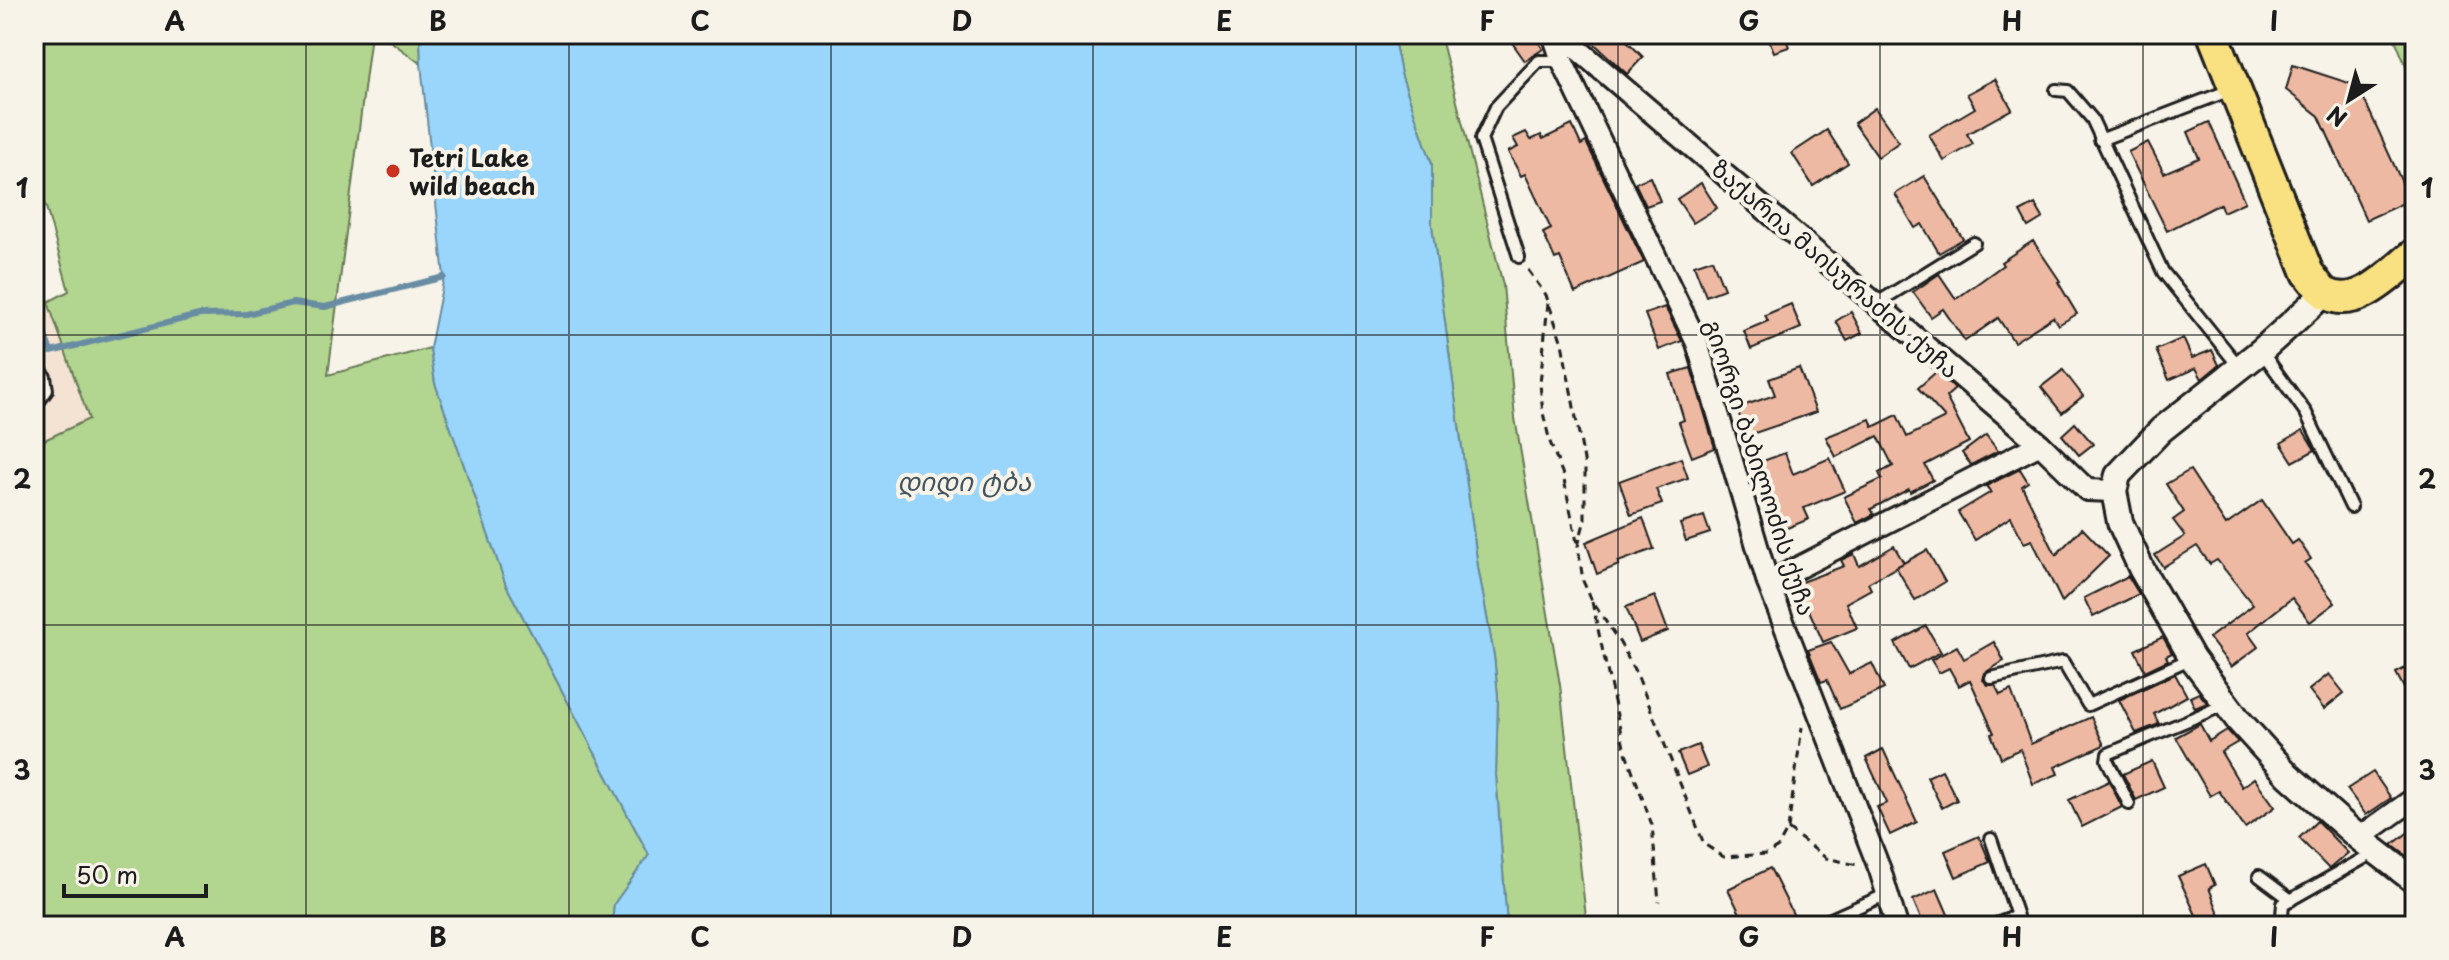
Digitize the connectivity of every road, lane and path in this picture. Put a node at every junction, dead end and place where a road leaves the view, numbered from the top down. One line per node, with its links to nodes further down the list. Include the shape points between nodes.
1 (1553, 34): 4 (street, გიორგი ბაბილოძის ქუჩა)
2 (1560, 34): 13 (street, ზაქარია მაისურაძის ქუჩა)
3 (2213, 34): 5 (main road)
4 (1562, 61): 10 (lane, via 1539,61 1496,107 1481,139); 22 (street, გიორგი ბაბილოძის ქუჩა, via 1697,343)
5 (2235, 88): 7 (lane); 11 (main road, via 2308,273)
6 (2056, 90): 7 (lane, via 2068,91 2080,103)
7 (2100, 140): 16 (lane, via 2163,272)
8 (1974, 243): 13 (lane)
9 (2415, 254): 11 (main road, via 2350,299)
10 (1519, 257): 12 (path)
11 (2325, 293): 14 (street)
12 (1548, 301): 21 (path, via 1562,343 1585,466 1585,519); 21 (path, via 1540,384 1543,413)
13 (1877, 303): 18 (street, ზაქარია მაისურაძის ქუჩა)
14 (2261, 351): 16 (street); 20 (lane, via 2306,413)
15 (34, 362): 17 (lane, via 47,390)
16 (2240, 368): 19 (street, via 2161,430 2118,475)
17 (34, 408)
18 (2040, 444): 19 (street, ზაქარია მაისურაძის ქუჩა, via 2087,490); 22 (street)
19 (2114, 491): 24 (street, via 2120,522 2141,568)
20 (2351, 507)
21 (1578, 546): 23 (path)
22 (1768, 583): 26 (street, გიორგი ბაბილოძის ქუჩა)
23 (1592, 601): 30 (path, via 1638,677 1704,844 1724,857 1767,854); 38 (path, via 1624,747 1652,825)
24 (2192, 658): 25 (lane, via 2088,705 2063,662); 27 (street)
25 (1991, 678)
26 (1808, 687): 30 (path); 33 (street, გიორგი ბაბილოძის ქუჩა)
27 (2226, 704): 29 (lane, via 2108,754); 32 (street, via 2288,775)
28 (2415, 798): 32 (street)
29 (2129, 804)
30 (1788, 829): 33 (path, via 1826,858)
31 (1991, 839): 41 (lane, via 2017,916)
32 (2368, 845): 35 (street); 37 (lane)
33 (1880, 870): 36 (street, გიორგი ბაბილოძის ქუჩა)
34 (2259, 876): 37 (lane)
35 (2415, 881)
36 (1887, 894): 39 (lane); 40 (street, გიორგი ბაბილოძის ქუჩა)
37 (2291, 900): 42 (lane, via 2283,904)
38 (1659, 902)
39 (1815, 926)
40 (1897, 926)
41 (1991, 926)
42 (2287, 926)

